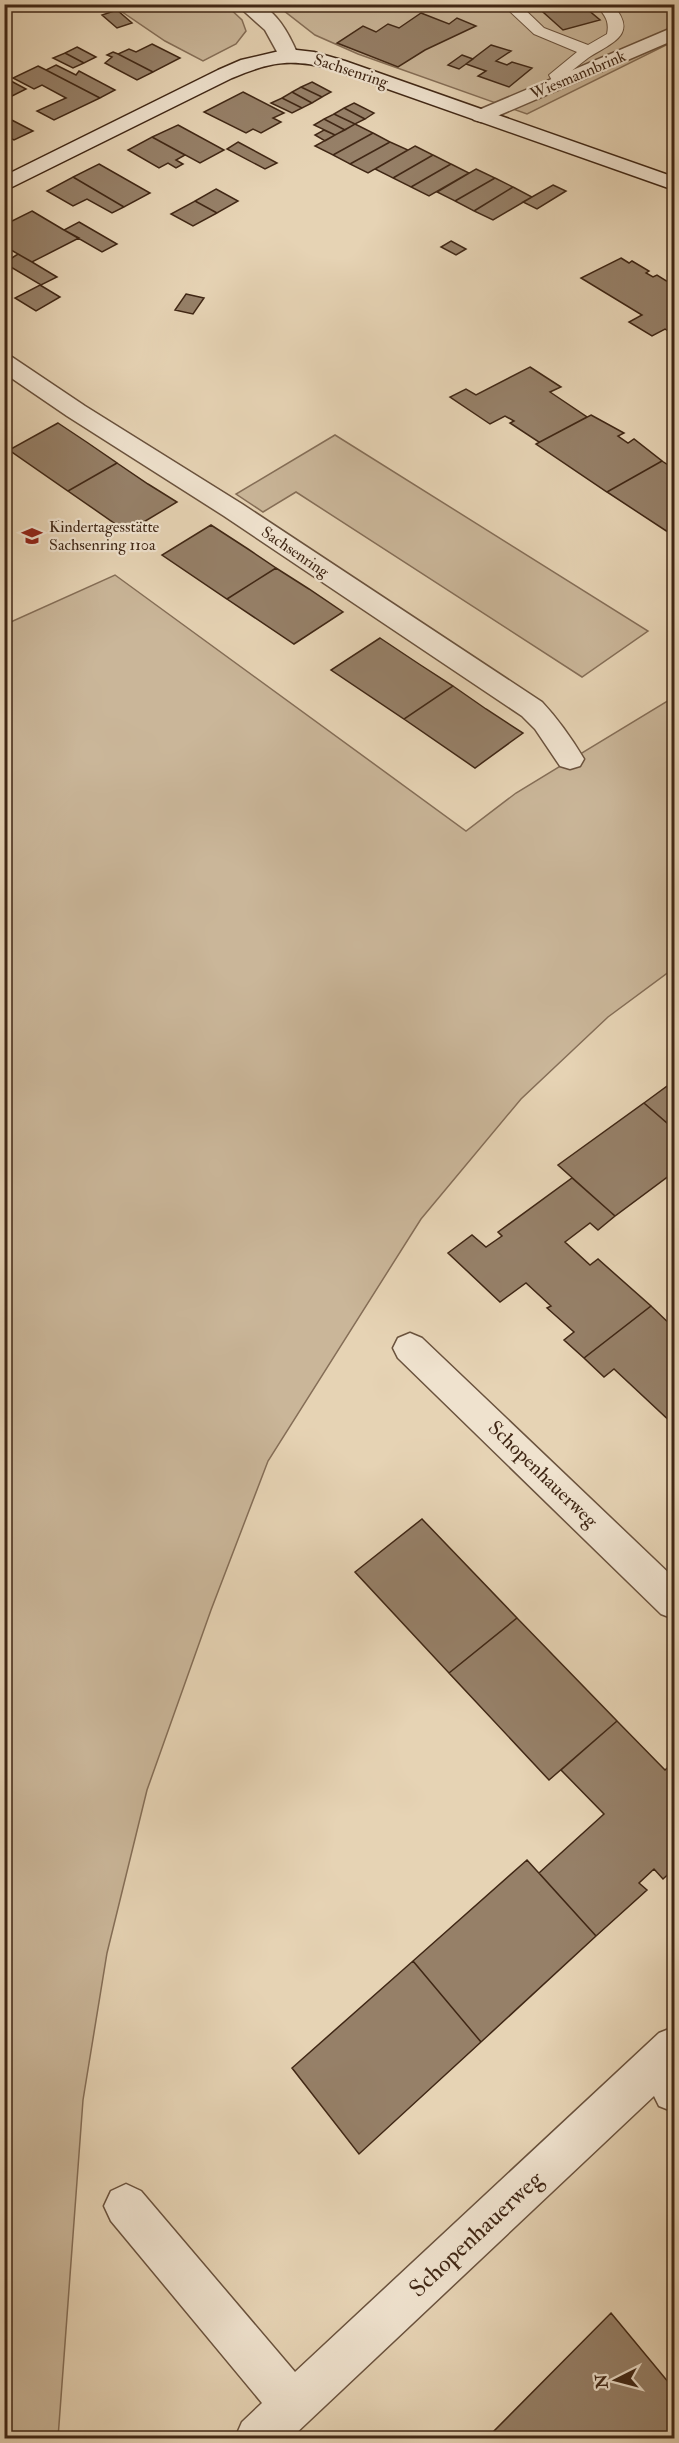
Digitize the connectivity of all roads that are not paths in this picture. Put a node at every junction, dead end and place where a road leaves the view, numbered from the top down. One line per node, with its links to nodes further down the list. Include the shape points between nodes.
1 (246, 4): 6 (street, via 281,37)
2 (509, 4): 5 (lane, via 540,31)
3 (603, 4): 5 (lane, via 616,18 617,28 614,36)
4 (675, 33): 7 (street, Wiesmannbrink)
5 (588, 51): 7 (lane, via 557,75)
6 (288, 55): 8 (street, Sachsenring, via 330,63); 10 (street, Sachsenring, via 225,74)
7 (561, 83): 8 (street, Wiesmannbrink)
8 (481, 116): 9 (street, Sachsenring)
9 (675, 184)
10 (4, 185)
11 (4, 362): 12 (street, Sachsenring, via 532,709)
12 (570, 759)
13 (410, 1348): 14 (street, Schopenhauerweg)
14 (675, 1602)
15 (669, 2068): 17 (street, Schopenhauerweg)
16 (126, 2206): 17 (street)
17 (293, 2404): 18 (street, Schopenhauerweg)
18 (258, 2439)

